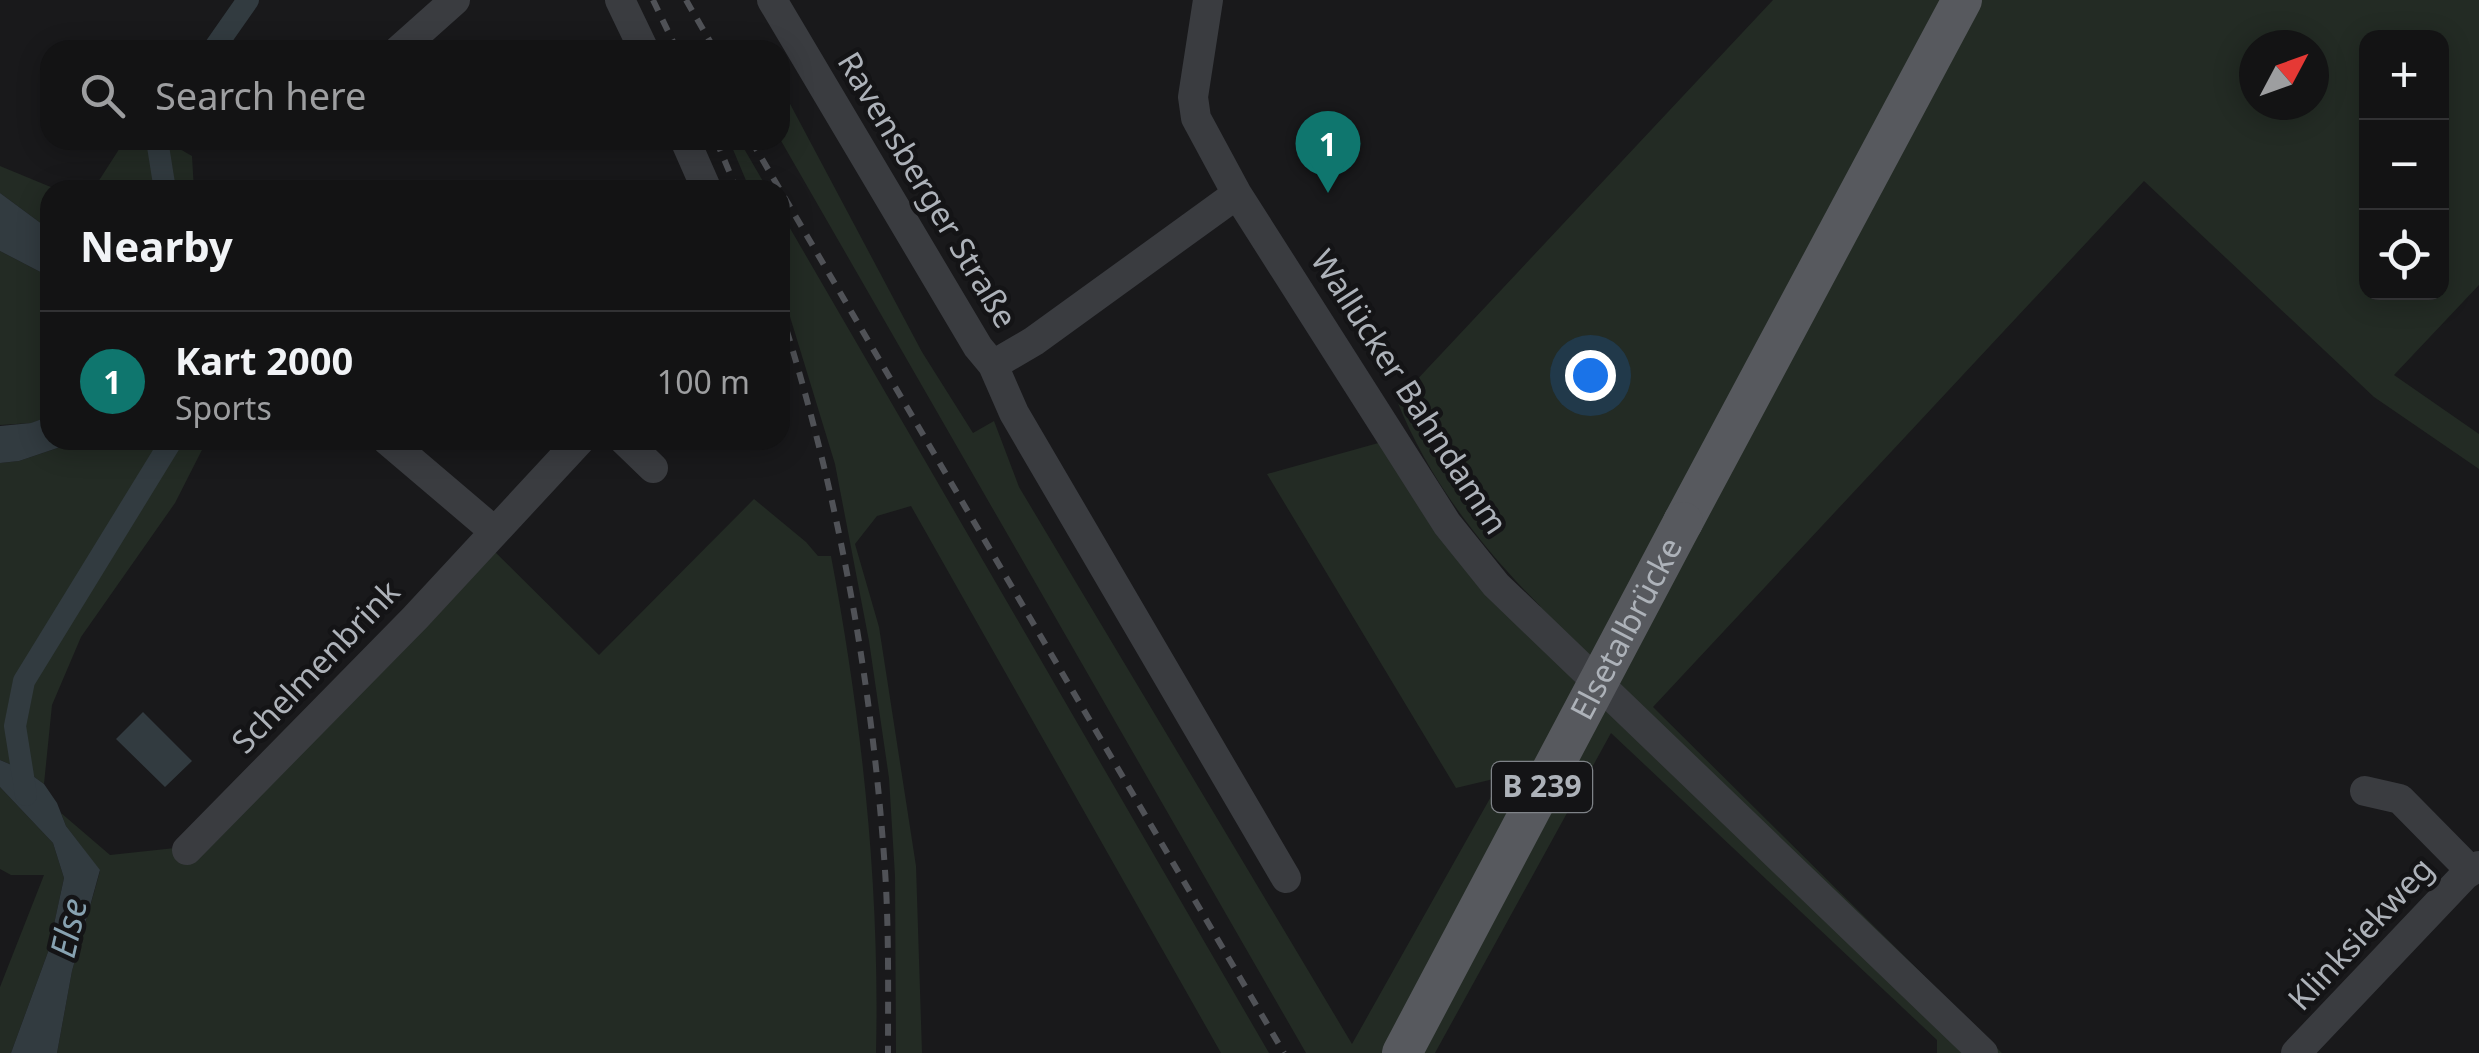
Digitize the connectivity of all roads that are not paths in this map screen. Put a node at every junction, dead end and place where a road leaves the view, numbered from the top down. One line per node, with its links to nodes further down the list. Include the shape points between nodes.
1 (455, 0): 6 (street)
2 (620, 0): 7 (street)
3 (772, 0): 11 (street, Ravensberger Straße)
4 (1208, 0): 10 (street, Wallücker Bahndamm, via 1193,97 1196,118)
5 (1962, 0): 21 (main road, Elsetalbrücke / B 239, bridge)
6 (411, 40)
7 (639, 40)
8 (690, 150): 9 (street)
9 (703, 180)
10 (1237, 194): 11 (street, Ravensberger Straße); 22 (street, Wallücker Bahndamm, via 1447,524 1496,585)
11 (993, 365): 20 (street, via 1014,412)
12 (399, 450): 16 (street)
13 (571, 450): 16 (street, Schelmenbrink)
14 (634, 450): 15 (street)
15 (653, 468)
16 (494, 531): 18 (street, Schelmenbrink)
17 (2366, 792): 19 (street, via 2400,799)
18 (187, 850)
19 (2475, 868): 23 (street, Klinksiekweg)
20 (1286, 878)
21 (1402, 1053)
22 (1984, 1053)
23 (2296, 1053)

